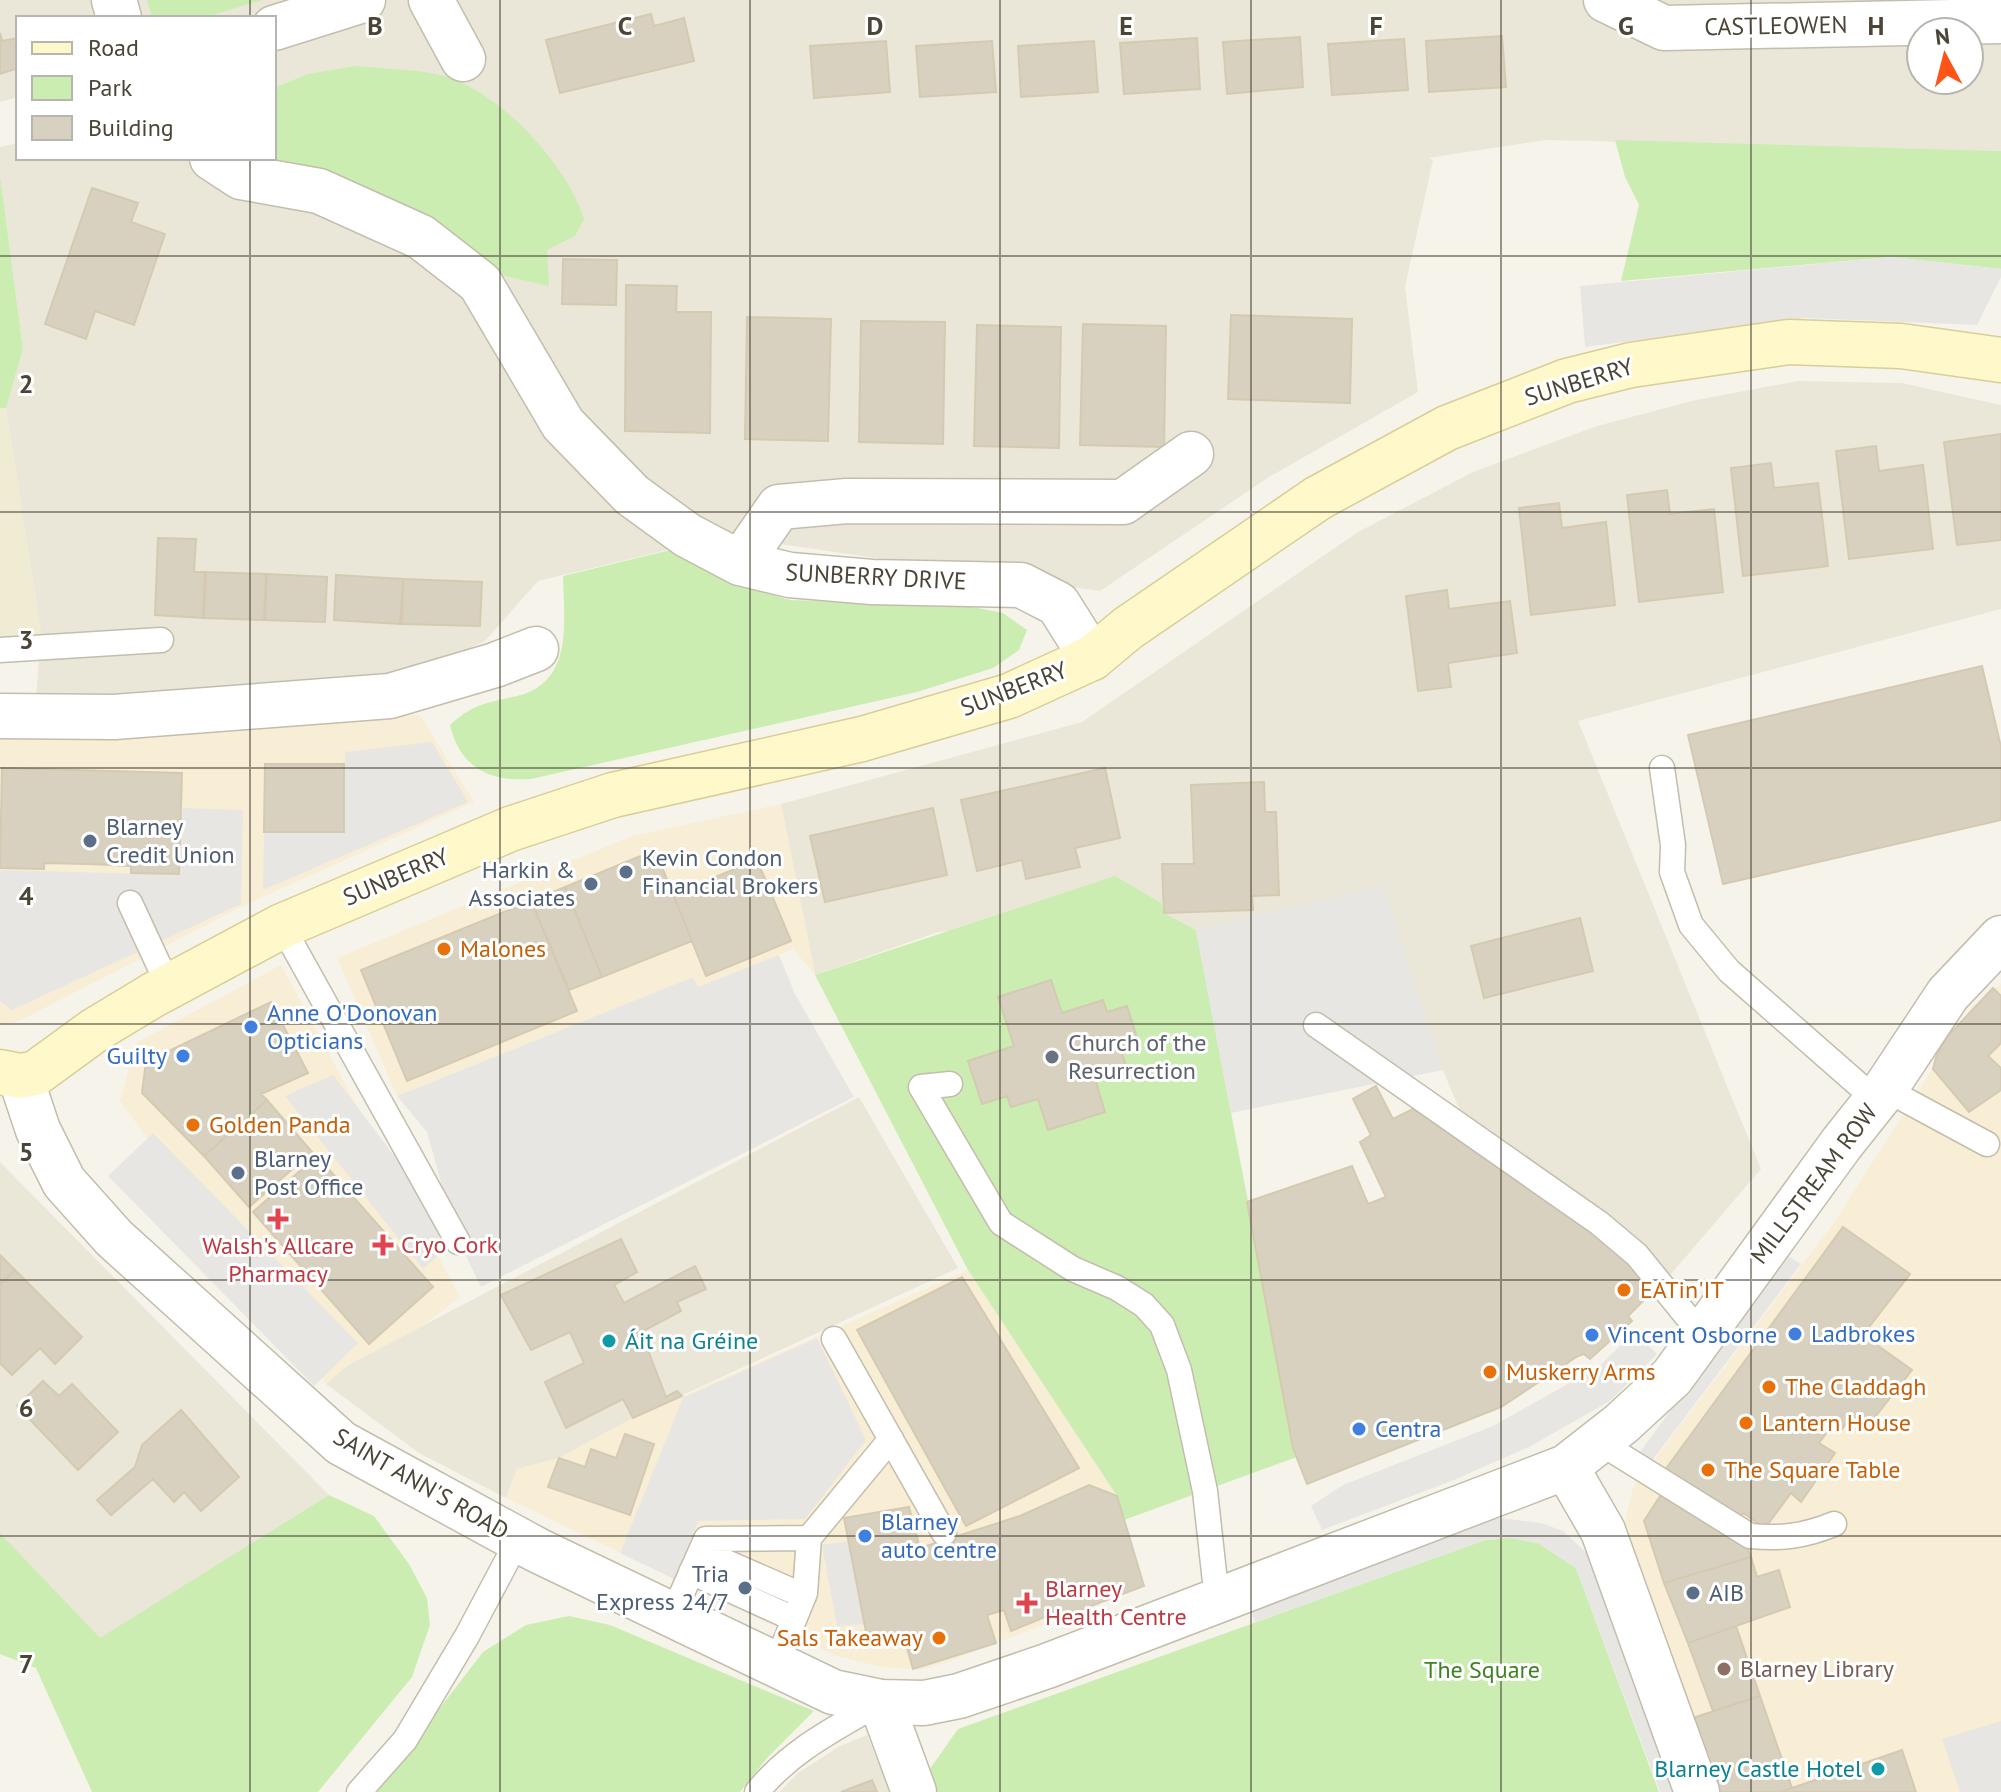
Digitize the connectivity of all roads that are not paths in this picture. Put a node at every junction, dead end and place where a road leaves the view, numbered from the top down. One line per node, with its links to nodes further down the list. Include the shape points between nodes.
1 (363, 0): 5 (street)
2 (431, 0): 6 (street)
3 (1606, 0): 4 (street, CASTLEOWEN, via 1664,28)
4 (2001, 21)
5 (276, 27)
6 (463, 59)
7 (215, 160): 10 (street, SUNBERRY DRIVE, via 241,177 319,191 421,237 480,283 563,424 632,495 687,535)
8 (2001, 360): 14 (main road, SUNBERRY, via 1901,346 1789,342 1661,359 1567,381 1447,428 1318,498)
9 (1191, 454): 10 (street, via 1123,502 847,501 779,507)
10 (740, 563): 14 (street, SUNBERRY DRIVE, via 790,575 872,582 1021,585 1058,604)
11 (161, 640): 13 (lane)
12 (536, 649): 15 (street, via 390,696 114,717)
13 (0, 650)
14 (1092, 658): 18 (main road, SUNBERRY, via 1009,696 862,739 613,795 510,829)
15 (0, 716)
16 (1662, 768): 24 (lane, via 1672,872 1691,925 1729,971)
17 (130, 903): 20 (lane)
18 (282, 926): 20 (main road, SUNBERRY); 26 (lane)
19 (2001, 938): 24 (street, MILLSTREAM ROW, via 1948,994)
20 (169, 987): 22 (main road, SUNBERRY, via 95,1030 49,1066)
21 (1316, 1025): 27 (lane, via 1599,1223 1637,1255)
22 (10, 1074): 34 (street, SAINT ANN'S ROAD, via 64,1182 114,1238 341,1443)
23 (950, 1084): 37 (lane, via 921,1087 1001,1223 1073,1269 1144,1305 1162,1325 1179,1370 1205,1491)
24 (1881, 1094): 25 (lane); 27 (street, MILLSTREAM ROW)
25 (1987, 1144)
26 (458, 1242)
27 (1702, 1335): 30 (street, MILLSTREAM ROW, via 1672,1377)
28 (834, 1339): 29 (lane)
29 (891, 1439): 32 (lane); 33 (lane)
30 (1595, 1444): 31 (lane, via 1750,1536 1807,1535); 37 (street); 45 (street, via 1603,1531)
31 (1834, 1524)
32 (944, 1533)
33 (809, 1538): 35 (lane, via 706,1539); 36 (lane)
34 (518, 1540): 38 (street, SAINT ANN'S ROAD); 42 (lane, via 405,1740)
35 (696, 1561): 36 (lane); 38 (lane); 39 (lane)
36 (804, 1596): 39 (lane)
37 (1217, 1600): 41 (street, via 959,1696 924,1703)
38 (672, 1616): 40 (street, SAINT ANN'S ROAD)
39 (794, 1619): 40 (lane)
40 (776, 1664): 41 (street, SAINT ANN'S ROAD, via 833,1692)
41 (881, 1702): 43 (lane, via 787,1760); 44 (street)
42 (359, 1792)
43 (757, 1792)
44 (914, 1792)
45 (1697, 1792)

